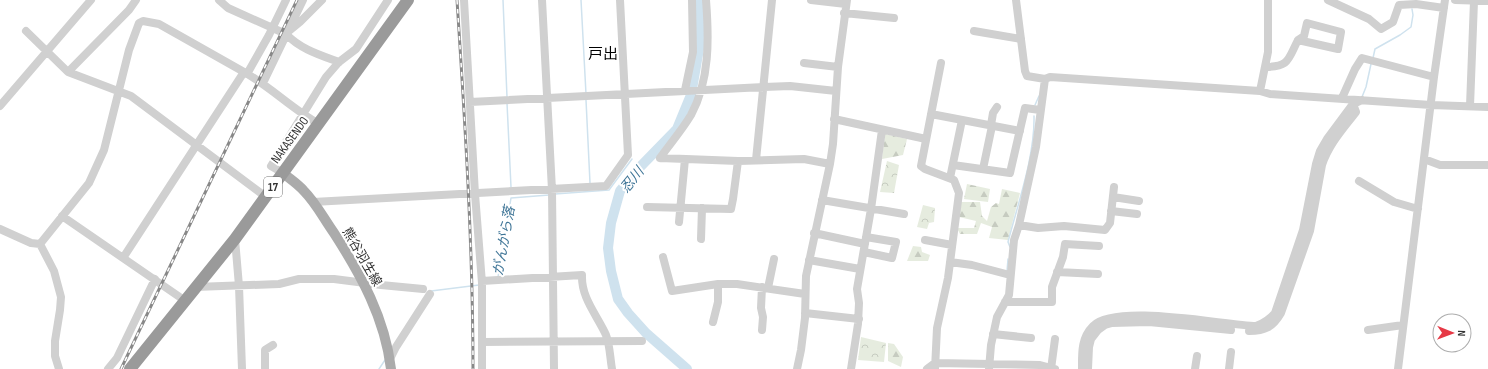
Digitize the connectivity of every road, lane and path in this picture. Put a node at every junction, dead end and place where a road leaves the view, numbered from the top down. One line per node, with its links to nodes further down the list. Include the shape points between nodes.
1 (91, 0): 31 (street)
2 (136, 0): 37 (street)
3 (218, 0): 25 (street, via 228,8)
4 (286, 0): 25 (street)
5 (303, 0): 28 (street)
6 (322, 0): 28 (street)
7 (388, 0): 32 (street, via 356,49)
8 (408, 0): 64 (highway, NAKASENDO / 17)
9 (464, 0): 52 (street)
10 (542, 0): 49 (street)
11 (620, 0): 48 (street)
12 (692, 0): 43 (street, via 694,52)
13 (706, 0): 44 (street, via 707,48 705,73)
14 (772, 0): 42 (street)
15 (811, 0): 23 (street)
16 (1016, 0): 29 (street)
17 (1268, 0): 36 (street, via 1268,52)
18 (1328, 0): 22 (street, via 1369,19 1381,29 1393,22 1399,5)
19 (1455, 0): 20 (street)
20 (1474, 1): 21 (street); 56 (street)
21 (1488, 1)
22 (1445, 4): 39 (street)
23 (846, 6): 24 (street); 35 (street)
24 (894, 18)
25 (273, 28): 28 (street); 38 (street)
26 (26, 31): 31 (street)
27 (974, 31): 29 (street)
28 (286, 34): 32 (street, via 312,52); 41 (street)
29 (1021, 39): 40 (street, via 1027,76)
30 (1298, 40): 30 (street, via 1338,49 1341,32 1307,23 1304,36); 36 (street, via 1288,60 1282,65)
31 (47, 52): 37 (street); 55 (street)
32 (339, 62): 60 (street)
33 (804, 63): 35 (street)
34 (941, 63): 61 (street)
35 (838, 67): 47 (street)
36 (1265, 67): 45 (street)
37 (68, 72): 46 (street)
38 (246, 73): 41 (street); 46 (street, via 159,24 143,21 139,23 129,50); 69 (street)
39 (1434, 77): 50 (street, via 1362,58); 54 (street)
40 (1045, 79): 45 (street, via 1050,77); 59 (street)
41 (263, 84): 60 (street)
42 (764, 87): 44 (street); 47 (street, via 790,86); 72 (street)
43 (686, 90): 44 (street); 48 (street)
44 (700, 90): 70 (street, via 691,115 660,158)
45 (1260, 90): 50 (street, via 1270,94)
46 (119, 91): 69 (street, via 130,96); 97 (street, via 104,150 89,183)
47 (836, 91): 62 (street)
48 (625, 94): 49 (street); 82 (street, via 628,155 606,186)
49 (547, 98): 52 (street); 82 (street)
50 (1342, 98): 51 (street)
51 (1364, 100): 53 (street); 54 (street)
52 (470, 102): 83 (street)
53 (1353, 104): 163 (street, via 1320,151 1304,230 1275,313 1270,319 1256,326 1149,315 1111,317 1094,325 1085,337); 164 (street, via 1356,112 1325,155 1310,231 1276,321 1259,331 1149,322 1112,323 1098,330 1091,339)
54 (1431, 105): 56 (street); 71 (street)
55 (0, 106)
56 (1470, 106): 58 (street)
57 (998, 107): 65 (street, via 993,113)
58 (1488, 107)
59 (1040, 110): 67 (street, via 1025,108); 99 (street, via 1036,147)
60 (302, 114): 64 (street); 78 (street, via 271,166)
61 (931, 114): 63 (street); 68 (street)
62 (834, 119): 66 (street); 74 (street)
63 (962, 120): 65 (street); 75 (street)
64 (319, 124): 78 (highway, NAKASENDO / 17)
65 (992, 126): 67 (street); 77 (street)
66 (882, 130): 68 (street); 92 (street)
67 (1020, 131): 77 (street, via 1010,173)
68 (926, 139): 79 (street, via 921,166)
69 (196, 145): 84 (street); 110 (street)
70 (685, 159): 73 (street); 90 (street)
71 (1424, 159): 76 (street, via 1440,165); 93 (street)
72 (756, 160): 73 (street); 74 (street, via 804,160)
73 (738, 161): 91 (street, via 731,209)
74 (830, 164): 86 (street)
75 (953, 165): 77 (street); 79 (street)
76 (1488, 165)
77 (983, 169)
78 (283, 174): 84 (highway, NAKASENDO / 17); 88 (main road, 熊谷羽生線, via 297,184)
79 (950, 178): 107 (street, via 954,180 959,193)
80 (1359, 181): 93 (street, via 1394,202)
81 (1114, 187): 85 (street)
82 (552, 193): 83 (street); 118 (street)
83 (475, 194): 88 (street); 121 (street)
84 (266, 197): 102 (highway, NAKASENDO / 17)
85 (1113, 198): 87 (street); 94 (street)
86 (822, 200): 92 (street); 101 (street)
87 (1139, 201)
88 (312, 202): 120 (main road, 熊谷羽生線)
89 (648, 207): 90 (street)
90 (680, 208): 91 (street); 98 (street)
91 (702, 208): 103 (street)
92 (871, 209): 95 (street); 106 (street)
93 (1418, 209): 134 (street)
94 (1111, 211): 96 (street); 99 (street, via 1110,224 1105,230)
95 (904, 214)
96 (1138, 214)
97 (62, 216): 105 (street); 110 (street)
98 (679, 222)
99 (1019, 225): 117 (street, via 1014,240)
100 (0, 229): 105 (street, via 31,243)
101 (814, 233): 106 (street); 112 (street)
102 (235, 239): 123 (street); 125 (highway, NAKASENDO / 17)
103 (701, 239)
104 (925, 240): 107 (street)
105 (40, 244): 152 (street, via 54,271 61,297 55,341 55,356)
106 (865, 244): 114 (street)
107 (952, 245): 113 (street)
108 (1099, 246): 115 (street, via 1065,244)
109 (663, 257): 122 (street, via 672,291)
110 (123, 258): 119 (street)
111 (774, 259): 124 (street)
112 (810, 260): 114 (street); 128 (street)
113 (950, 262): 117 (street); 148 (street, via 937,328)
114 (860, 269): 132 (street, via 857,289)
115 (1057, 272): 116 (street); 130 (street, via 1052,287 1052,302)
116 (1098, 274)
117 (1010, 275): 130 (street, via 1009,295)
118 (553, 277): 121 (street, via 497,280); 140 (street, via 582,275 584,294); 143 (street)
119 (155, 279): 129 (street); 151 (street)
120 (364, 283): 123 (street, via 334,279); 126 (street); 147 (main road, 熊谷羽生線, via 380,319)
121 (482, 284): 142 (street)
122 (718, 284): 124 (street); 133 (street, via 718,302)
123 (239, 286): 125 (street); 154 (street)
124 (765, 287): 128 (street); 135 (street, via 761,308)
125 (195, 288): 129 (highway, NAKASENDO / 17)
126 (423, 289)
127 (430, 294): 147 (street)
128 (805, 294): 131 (street)
129 (184, 300): 153 (highway, NAKASENDO / 17)
130 (1005, 302): 137 (street, via 997,317)
131 (805, 313): 132 (street); 159 (street)
132 (859, 319): 160 (street)
133 (713, 322)
134 (1403, 325): 136 (street); 167 (street)
135 (762, 330)
136 (1368, 330)
137 (993, 334): 138 (street); 150 (street)
138 (1031, 338)
139 (1055, 339): 162 (street)
140 (608, 341): 141 (street); 143 (street); 158 (street)
141 (642, 341)
142 (482, 342): 143 (street); 156 (street)
143 (553, 342): 157 (street)
144 (273, 345): 155 (street, via 265,350)
145 (1231, 352): 166 (street)
146 (1197, 356): 165 (street)
147 (390, 359)
148 (935, 366): 149 (street); 161 (street)
149 (966, 366): 150 (street)
150 (989, 366): 162 (street, via 1040,365)
151 (110, 368)
152 (59, 369)
153 (130, 369)
154 (242, 369)
155 (264, 369)
156 (482, 369)
157 (554, 369)
158 (612, 369)
159 (796, 369)
160 (850, 369)
161 (927, 369)
162 (1052, 369)
163 (1082, 369)
164 (1088, 369)
165 (1194, 369)
166 (1229, 369)
167 (1398, 369)

